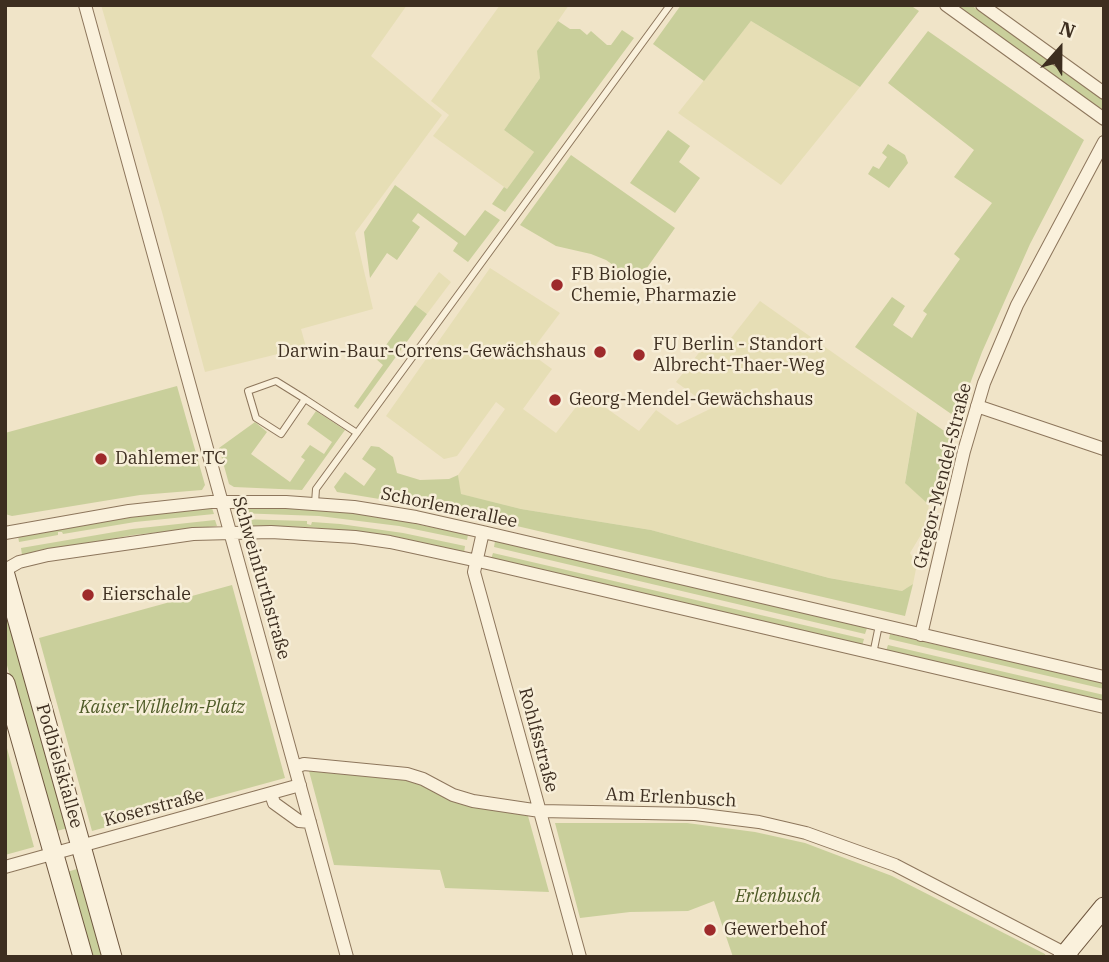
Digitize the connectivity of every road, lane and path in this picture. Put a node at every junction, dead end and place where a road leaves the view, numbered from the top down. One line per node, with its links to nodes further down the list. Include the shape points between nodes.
1 (85, 5): 12 (street, Schweinfurthstraße)
2 (670, 5): 10 (lane)
3 (946, 5): 6 (street)
4 (982, 5): 5 (street)
5 (1104, 93)
6 (1104, 120)
7 (1104, 142): 9 (street, Gregor-Mendel-Straße, via 1017,305)
8 (306, 399): 8 (lane, via 276,382 248,391 256,418 281,434); 10 (lane)
9 (977, 406): 11 (street); 20 (street, Gregor-Mendel-Straße)
10 (357, 433): 13 (lane, via 316,489)
11 (1104, 449)
12 (221, 502): 13 (street, Schorlemerallee); 14 (street, Schweinfurthstraße); 16 (street, Schorlemerallee, via 129,511)
13 (315, 503): 15 (street, Schorlemerallee, via 396,513)
14 (230, 532): 17 (street, via 355,537); 18 (street, via 166,536 48,555 19,562); 25 (street, Schweinfurthstraße)
15 (483, 532): 17 (street, Rohlfsstraße); 19 (street, Schorlemerallee)
16 (5, 533)
17 (476, 561): 21 (street); 28 (street, Rohlfsstraße, via 474,572)
18 (5, 572): 30 (street, Podbielskiallee)
19 (879, 625): 20 (street, Schorlemerallee); 21 (lane)
20 (921, 635): 22 (street, Schorlemerallee)
21 (873, 654): 24 (street)
22 (1104, 677)
23 (5, 683): 31 (street, Podbielskiallee)
24 (1104, 707)
25 (295, 767): 26 (street, Schweinfurthstraße); 28 (street, Am Erlenbusch, via 304,764 407,774 473,801)
26 (300, 785): 27 (street, Koserstraße); 29 (street, Schweinfurthstraße)
27 (271, 794): 29 (street, via 274,803 299,821); 30 (street, Koserstraße)
28 (540, 811): 34 (street, Am Erlenbusch, via 695,814 806,833 895,865); 38 (street, Rohlfsstraße)
29 (310, 822): 37 (street, Schweinfurthstraße)
30 (82, 846): 31 (street, Koserstraße); 36 (street, Podbielskiallee)
31 (55, 854): 32 (street, Koserstraße); 35 (street, Podbielskiallee)
32 (5, 867)
33 (1104, 906): 34 (street)
34 (1067, 955)
35 (83, 957)
36 (112, 957)
37 (347, 957)
38 (580, 957)

